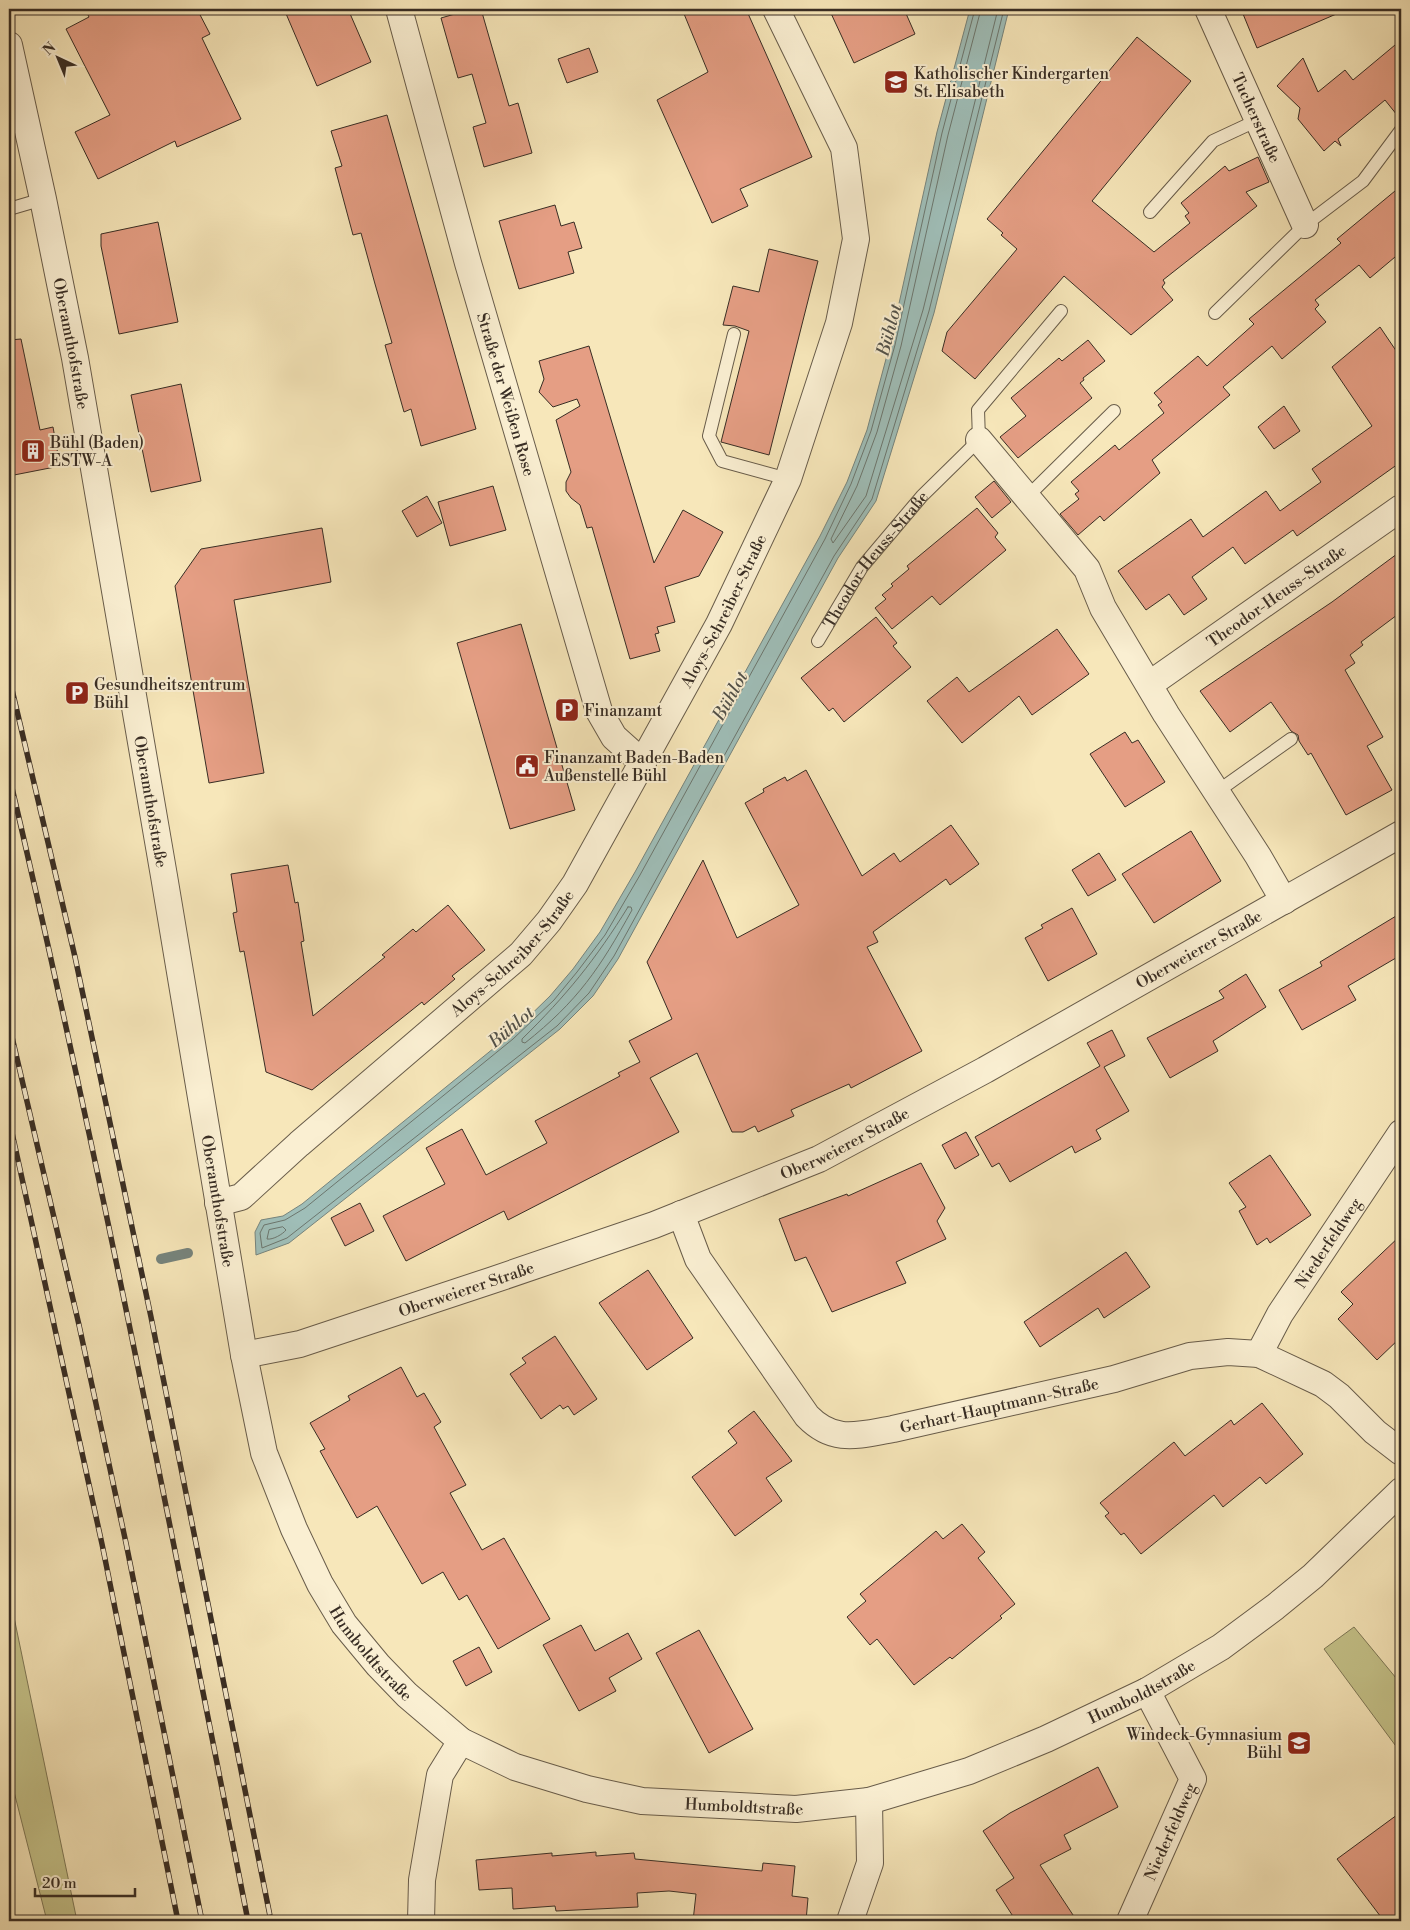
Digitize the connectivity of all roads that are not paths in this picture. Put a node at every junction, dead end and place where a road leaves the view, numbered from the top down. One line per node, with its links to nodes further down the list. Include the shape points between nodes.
1 (399, 9): 23 (street, Straße der Weißen Rose, via 468,263 599,710 614,737)
2 (776, 9): 17 (street, Aloys-Schreiber-Straße, via 844,148 856,239 839,323)
3 (1208, 9): 5 (street, Tucherstraße)
4 (9, 45): 6 (street, Oberamthofstraße)
5 (1258, 120): 10 (lane, via 1213,141); 11 (street, Tucherstraße)
6 (18, 125): 8 (street, Oberamthofstraße)
7 (1401, 130): 11 (lane, via 1363,181)
8 (43, 199): 9 (lane); 28 (street, Oberamthofstraße, via 86,423)
9 (9, 209)
10 (1150, 212)
11 (1305, 225): 13 (lane)
12 (1061, 311): 16 (lane, via 978,410)
13 (1215, 313)
14 (734, 334): 17 (lane, via 710,436 722,461)
15 (1114, 411): 18 (lane)
16 (979, 440): 18 (street); 20 (lane, Theodor-Heuss-Straße, via 922,496 862,567)
17 (788, 478): 23 (street, Aloys-Schreiber-Straße, via 719,624)
18 (1027, 497): 21 (street, via 1086,569 1102,608)
19 (1401, 508): 21 (street, Theodor-Heuss-Straße)
20 (818, 641)
21 (1150, 684): 24 (street, via 1166,714)
22 (1291, 739): 24 (lane)
23 (643, 763): 28 (street, Aloys-Schreiber-Straße, via 575,884 522,954 241,1197)
24 (1218, 791): 26 (street)
25 (1401, 834): 26 (street, Oberweierer Straße)
26 (1284, 901): 29 (street, Oberweierer Straße, via 842,1148)
27 (1401, 1133): 30 (street, Niederfeldweg, via 1280,1314)
28 (218, 1203): 31 (street, Oberamthofstraße)
29 (680, 1214): 30 (street, Gerhart-Hauptmann-Straße, via 704,1267 807,1416 817,1426 833,1434 860,1435 893,1429 1114,1379 1190,1356 1228,1352); 31 (street, Oberweierer Straße, via 331,1334)
30 (1259, 1354): 32 (street, Gerhart-Hauptmann-Straße, via 1323,1384)
31 (244, 1355): 35 (street, Humboldtstraße, via 264,1453 320,1584 344,1624 378,1666)
32 (1401, 1452)
33 (1401, 1491): 34 (street, Humboldtstraße, via 1314,1576 1275,1607 1221,1647)
34 (1147, 1691): 36 (street, Humboldtstraße, via 969,1771); 39 (street, Niederfeldweg, via 1193,1780)
35 (461, 1742): 36 (street, Humboldtstraße, via 515,1767 586,1789 642,1800 796,1809); 37 (street, via 440,1776 422,1880)
36 (868, 1801): 38 (street, via 870,1863)
37 (421, 1921)
38 (850, 1921)
39 (1130, 1921)

